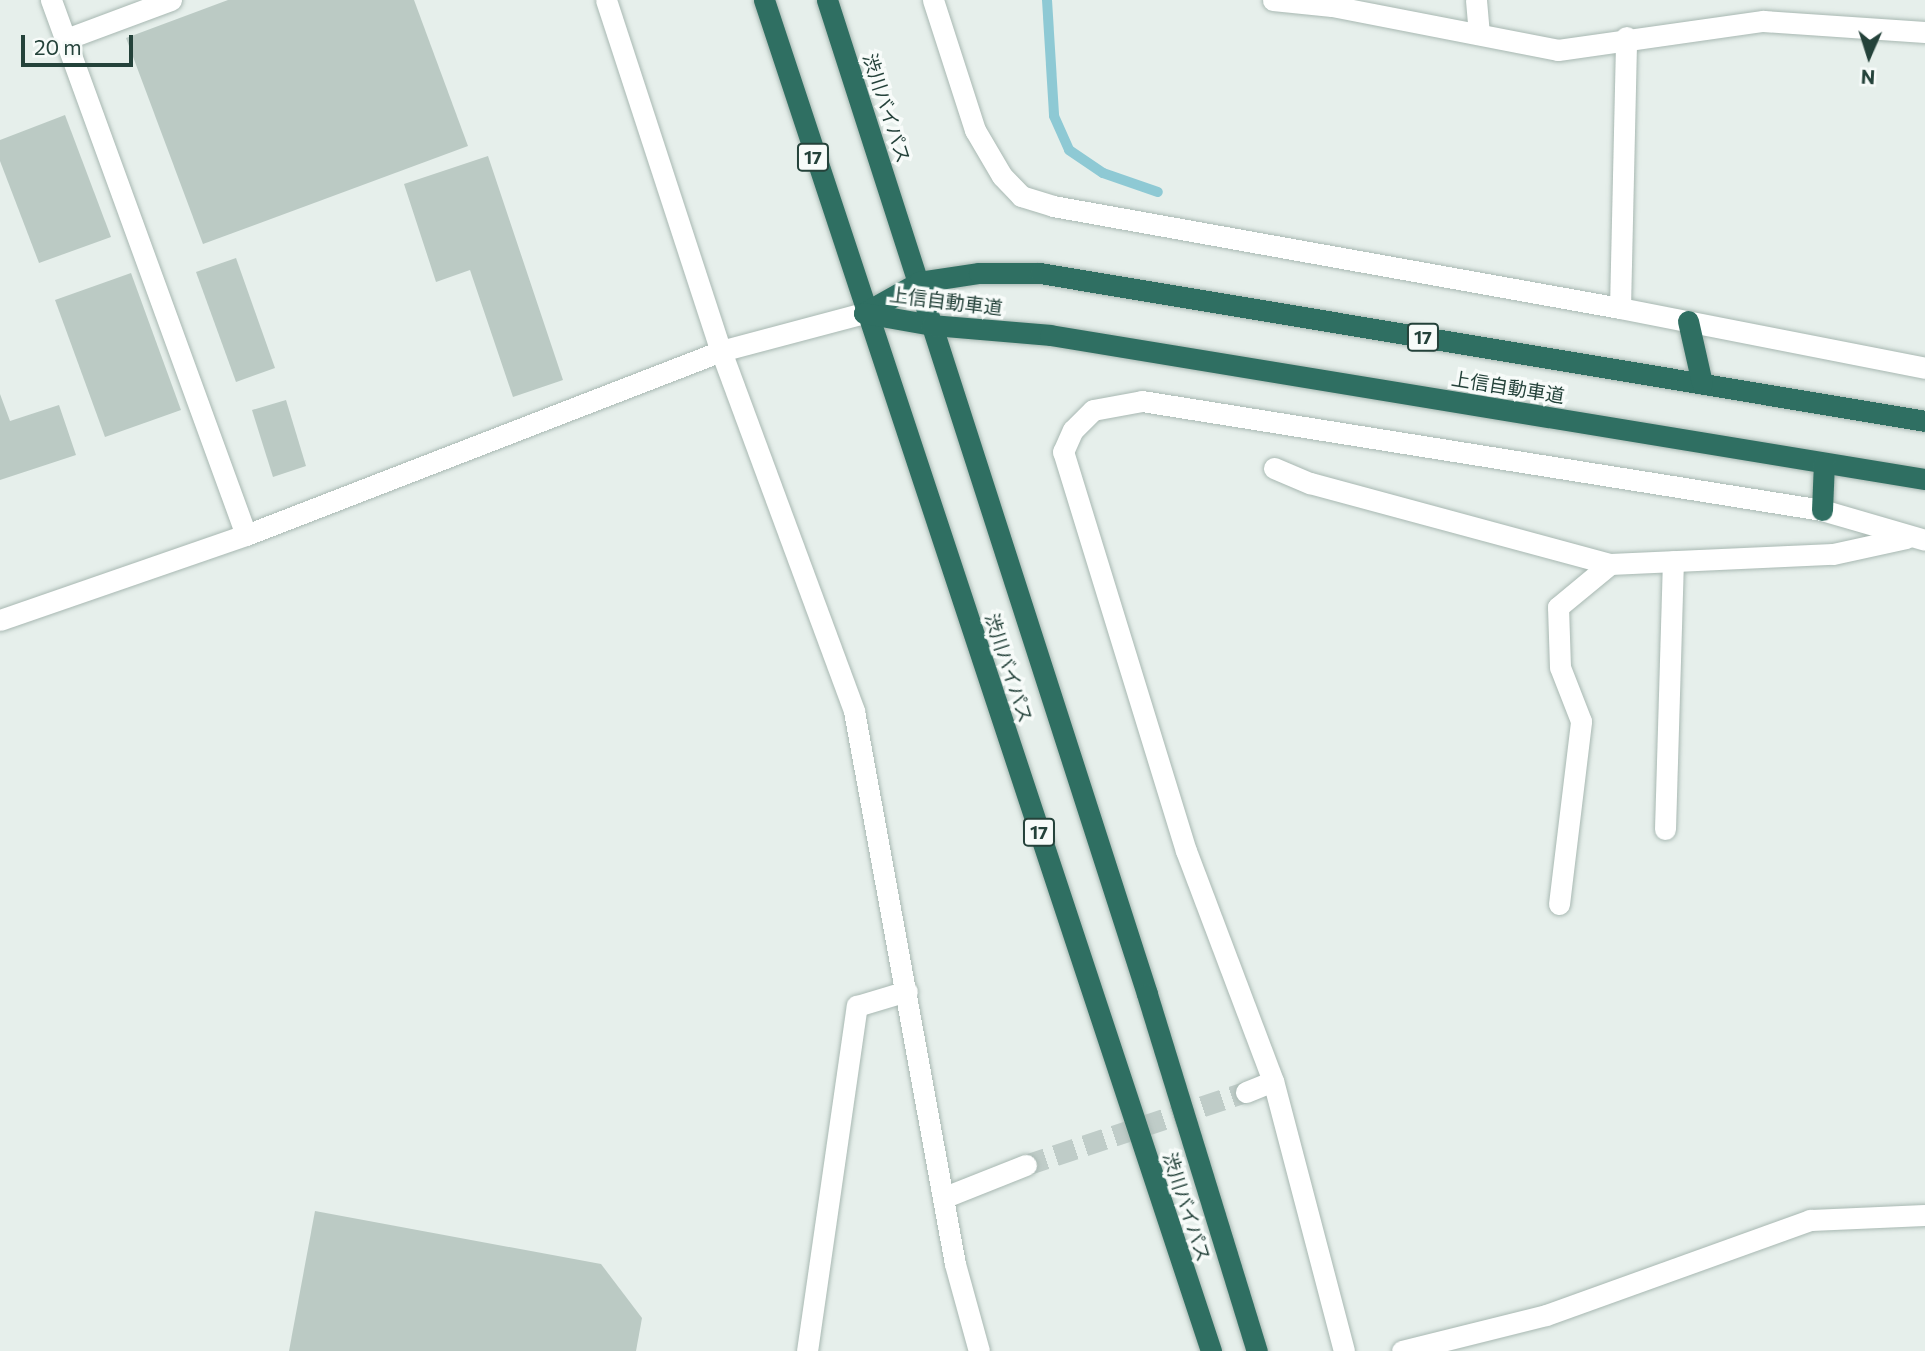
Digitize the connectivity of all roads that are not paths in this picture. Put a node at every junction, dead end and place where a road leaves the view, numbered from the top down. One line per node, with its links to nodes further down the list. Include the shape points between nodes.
1 (51, 0): 12 (street)
2 (171, 0): 12 (street)
3 (606, 0): 18 (street)
4 (764, 0): 15 (highway, 渋川バイパス / 17)
5 (827, 0): 13 (highway, 渋川バイパス)
6 (933, 0): 14 (street, via 975,130 1002,176 1020,196 1053,206)
7 (1273, 0): 10 (street, via 1332,6)
8 (1476, 0): 10 (street)
9 (1925, 32): 11 (street, via 1763,21)
10 (1479, 34): 11 (street, via 1558,50)
11 (1626, 37): 14 (street)
12 (66, 39): 26 (street)
13 (919, 282): 15 (highway, 上信自動車道 / 17); 17 (highway, 渋川バイパス); 20 (highway, 上信自動車道 / 17, via 979,273 1040,273)
14 (1620, 308): 16 (street)
15 (864, 313): 17 (highway, 上信自動車道); 18 (street); 41 (highway, 渋川バイパス / 17)
16 (1688, 321): 19 (street); 20 (highway)
17 (932, 325): 22 (highway, 上信自動車道, via 1050,335); 42 (highway, 渋川バイパス)
18 (721, 351): 26 (street); 33 (street, via 854,711)
19 (1925, 368)
20 (1702, 383): 21 (highway, 上信自動車道 / 17)
21 (1925, 421)
22 (1824, 463): 24 (highway, 上信自動車道); 25 (highway)
23 (1274, 468): 29 (street, via 1310,483)
24 (1925, 480)
25 (1822, 510): 27 (street); 34 (street, via 1142,401 1093,410 1073,430 1063,452 1186,851)
26 (246, 535): 30 (street)
27 (1916, 539): 28 (street, via 1833,554)
28 (1673, 561): 29 (street); 31 (street)
29 (1610, 564): 32 (street, via 1558,607 1560,667 1581,721)
30 (0, 621)
31 (1665, 829)
32 (1559, 904)
33 (906, 991): 37 (street); 39 (street, via 857,1006)
34 (1273, 1081): 35 (street); 43 (street)
35 (1246, 1092)
36 (1026, 1165): 37 (street)
37 (945, 1197): 40 (street, via 956,1264)
38 (1925, 1215): 44 (street, via 1810,1220 1546,1315)
39 (807, 1351)
40 (979, 1351)
41 (1211, 1351)
42 (1257, 1351)
43 (1343, 1351)
44 (1402, 1351)

